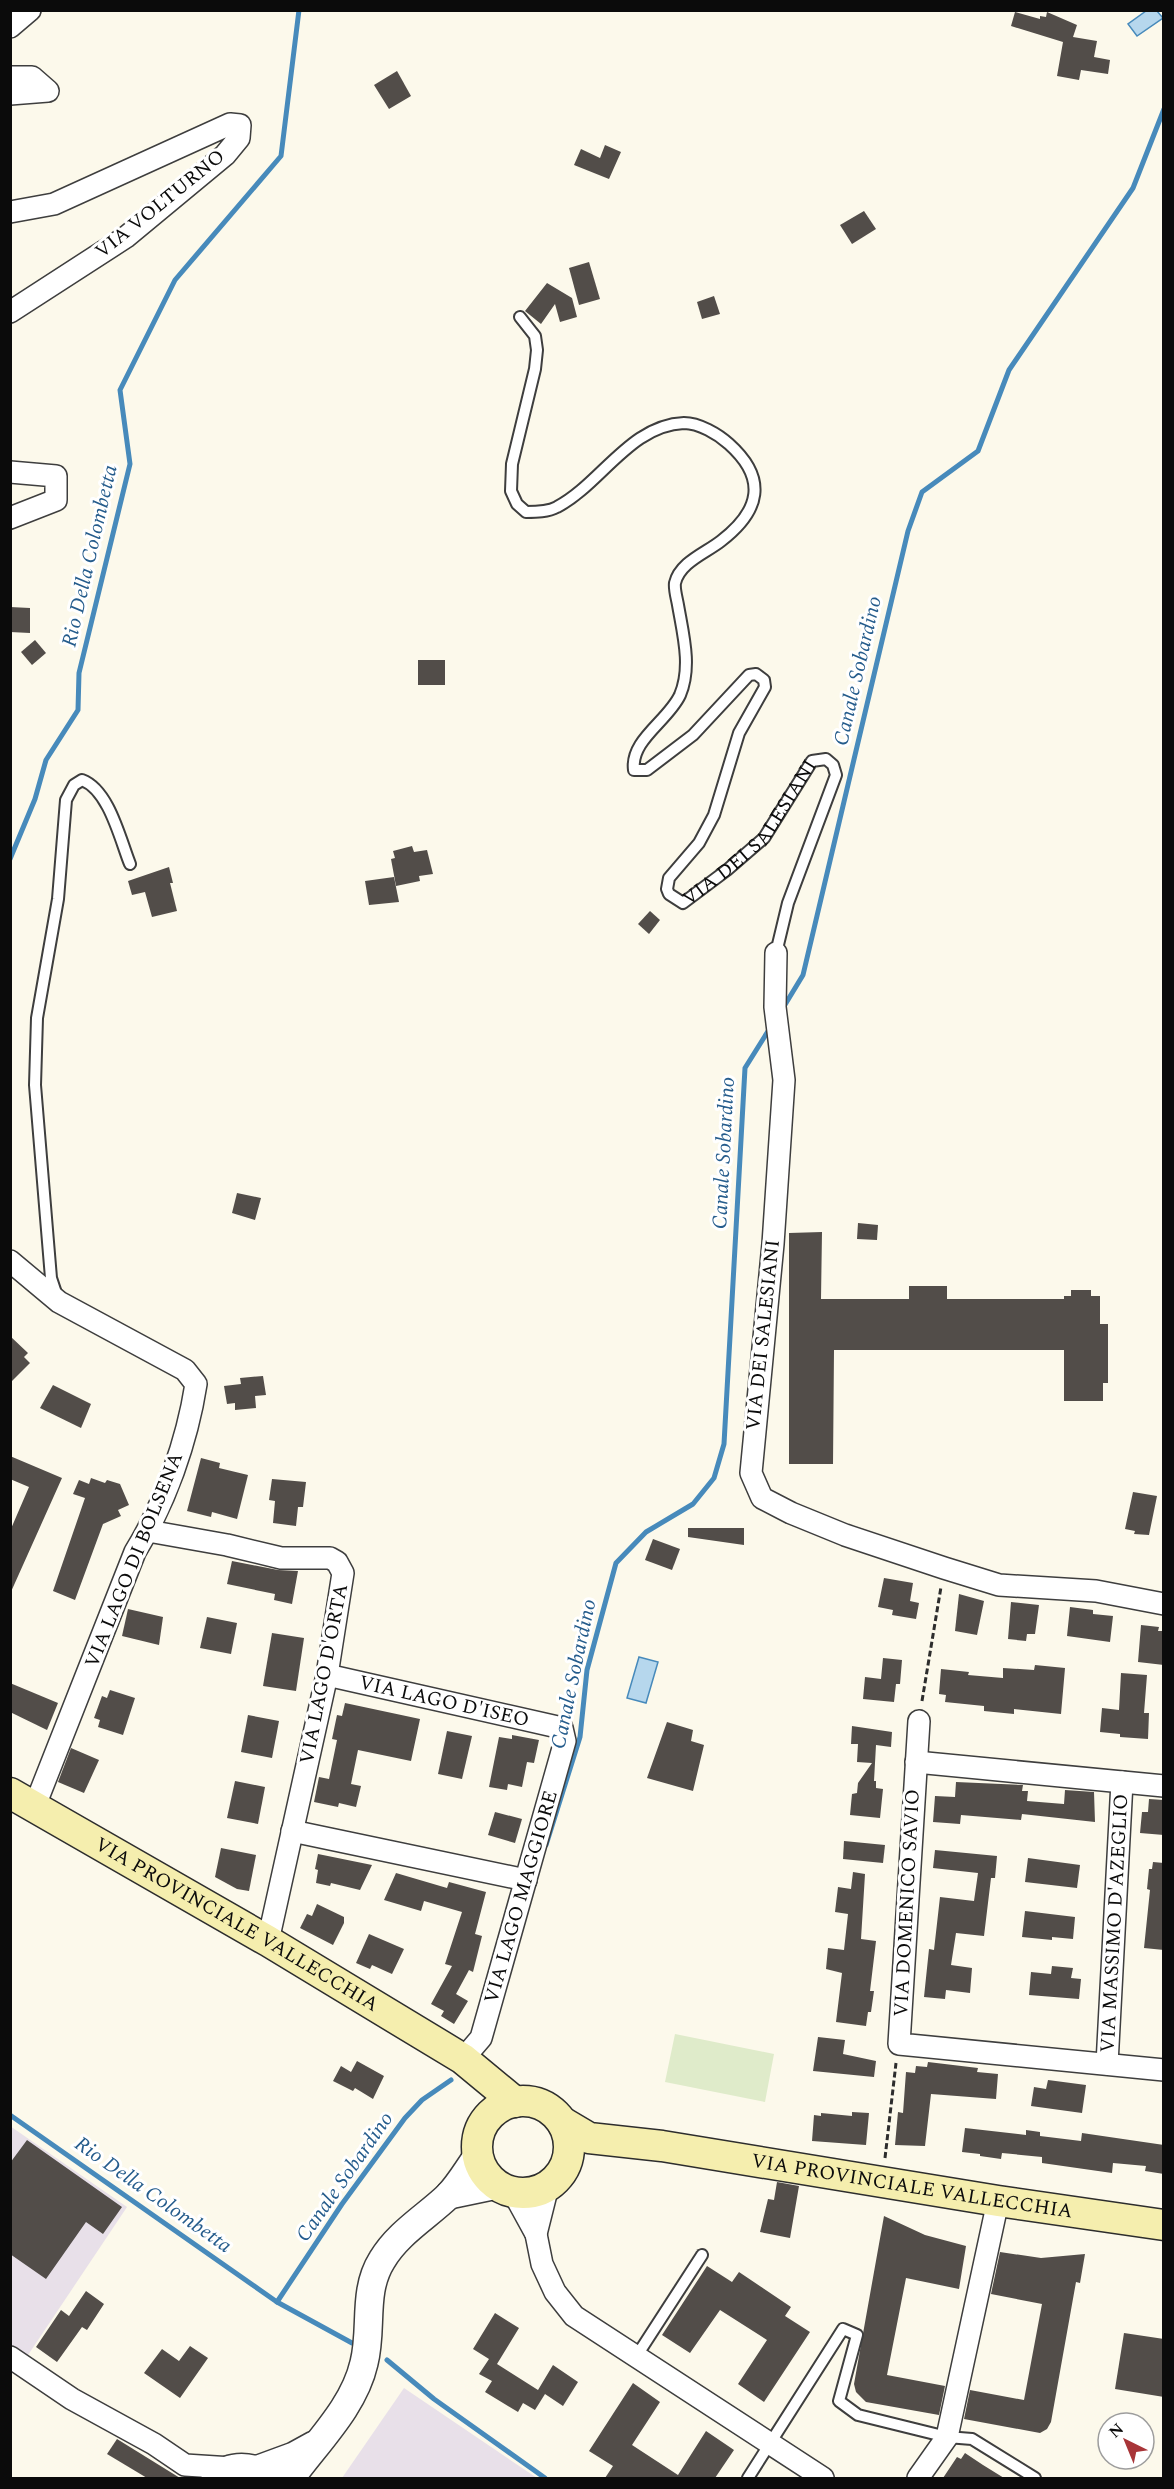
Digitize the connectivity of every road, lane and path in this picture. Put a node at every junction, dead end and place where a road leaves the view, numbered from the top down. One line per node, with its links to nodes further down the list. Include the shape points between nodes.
1 (30, 10): 2 (street)
2 (10, 27)
3 (10, 77): 4 (street, via 32,77 48,91)
4 (10, 94)
5 (10, 212): 6 (street, VIA VOLTURNO, via 54,204 230,124 240,124 239,138 225,155 126,237)
6 (10, 312)
7 (520, 317): 11 (lane, VIA DEI SALESIANI, via 535,336 537,350 512,464 511,491 526,512 556,508 641,438 667,427 686,423 706,428 747,463 756,490 752,507 722,540 685,566 675,584 687,670 680,696 632,759 634,770 647,770 693,735 749,675 756,674 764,680 765,687 739,733 714,815 699,843 669,878 669,894 683,903 764,838 812,761 826,759 833,765 836,775 788,903)
8 (10, 472): 9 (street, via 56,476 56,500)
9 (10, 518)
10 (130, 864): 13 (lane, via 105,800 90,783 82,780 74,785 66,800 58,899 37,1018 35,1085 51,1278)
11 (776, 952): 15 (street, VIA DEI SALESIANI, via 777,1017 784,1080 751,1473 762,1498 791,1513)
12 (10, 1262): 13 (street, VIA LAGO DI BOLSENA)
13 (59, 1302): 14 (street, VIA LAGO DI BOLSENA, via 185,1370 196,1384 172,1475)
14 (148, 1531): 17 (street, VIA LAGO D'ORTA, via 281,1558 330,1558 337,1562 343,1573); 23 (street, VIA LAGO DI BOLSENA)
15 (944, 1569): 16 (street, VIA DEI SALESIANI, via 999,1585 1096,1591); 18 (path)
16 (1164, 1604)
17 (327, 1675): 19 (street, VIA LAGO D'ISEO); 24 (street, VIA LAGO D'ORTA)
18 (919, 1721): 20 (street, VIA DOMENICO SAVIO)
19 (562, 1728): 25 (street, VIA LAGO MAGGIORE, via 565,1741)
20 (916, 1762): 21 (street, VIA DOMENICO SAVIO); 27 (street, VIA DOMENICO SAVIO)
21 (1122, 1782): 22 (street, VIA DOMENICO SAVIO); 29 (street, VIA MASSIMO D'AZEGLIO)
22 (1164, 1786)
23 (22, 1801): 26 (main road, VIA PROVINCIALE VALLECCHIA)
24 (292, 1831): 25 (street); 26 (street, VIA LAGO D'ORTA)
25 (526, 1880): 28 (street, VIA LAGO MAGGIORE, via 482,2038)
26 (268, 1941): 28 (main road, VIA PROVINCIALE VALLECCHIA)
27 (899, 2044): 29 (street); 37 (path)
28 (463, 2059): 31 (main road, VIA PROVINCIALE VALLECCHIA); 32 (main road, via 479,2094)
29 (1107, 2064): 30 (street)
30 (1164, 2070)
31 (515, 2102): 32 (main road, via 503,2106); 33 (main road, VIA PROVINCIALE VALLECCHIA, via 541,2105)
32 (485, 2121): 35 (main road)
33 (562, 2122): 34 (main road, VIA PROVINCIALE VALLECCHIA, via 589,2138); 36 (main road, via 569,2148 567,2161)
34 (662, 2146): 36 (main road, VIA PROVINCIALE VALLECCHIA, via 600,2156); 37 (main road, VIA PROVINCIALE VALLECCHIA)
35 (478, 2156): 38 (main road, via 488,2177); 39 (street)
36 (554, 2180): 38 (main road, VIA PROVINCIALE VALLECCHIA, via 525,2193); 42 (street)
37 (882, 2182): 40 (main road, VIA PROVINCIALE VALLECCHIA)
38 (505, 2189): 39 (street); 42 (street)
39 (449, 2195): 48 (street, via 397,2241 382,2260 368,2300 365,2362 358,2383 339,2416)
40 (998, 2201): 41 (main road, VIA PROVINCIALE VALLECCHIA); 46 (street)
41 (1164, 2225)
42 (536, 2234): 45 (street, via 546,2273 574,2316)
43 (702, 2255): 45 (lane)
44 (10, 2357): 49 (street, via 72,2398 154,2444)
45 (636, 2357): 47 (street)
46 (947, 2437): 47 (lane, via 858,2415 839,2401 857,2335 843,2329); 54 (street); 55 (lane, via 972,2439)
47 (769, 2443): 52 (lane); 53 (street)
48 (315, 2445): 50 (street); 51 (street)
49 (188, 2472): 50 (street)
50 (243, 2474)
51 (291, 2478)
52 (748, 2478)
53 (823, 2478)
54 (918, 2478)
55 (1035, 2478)

